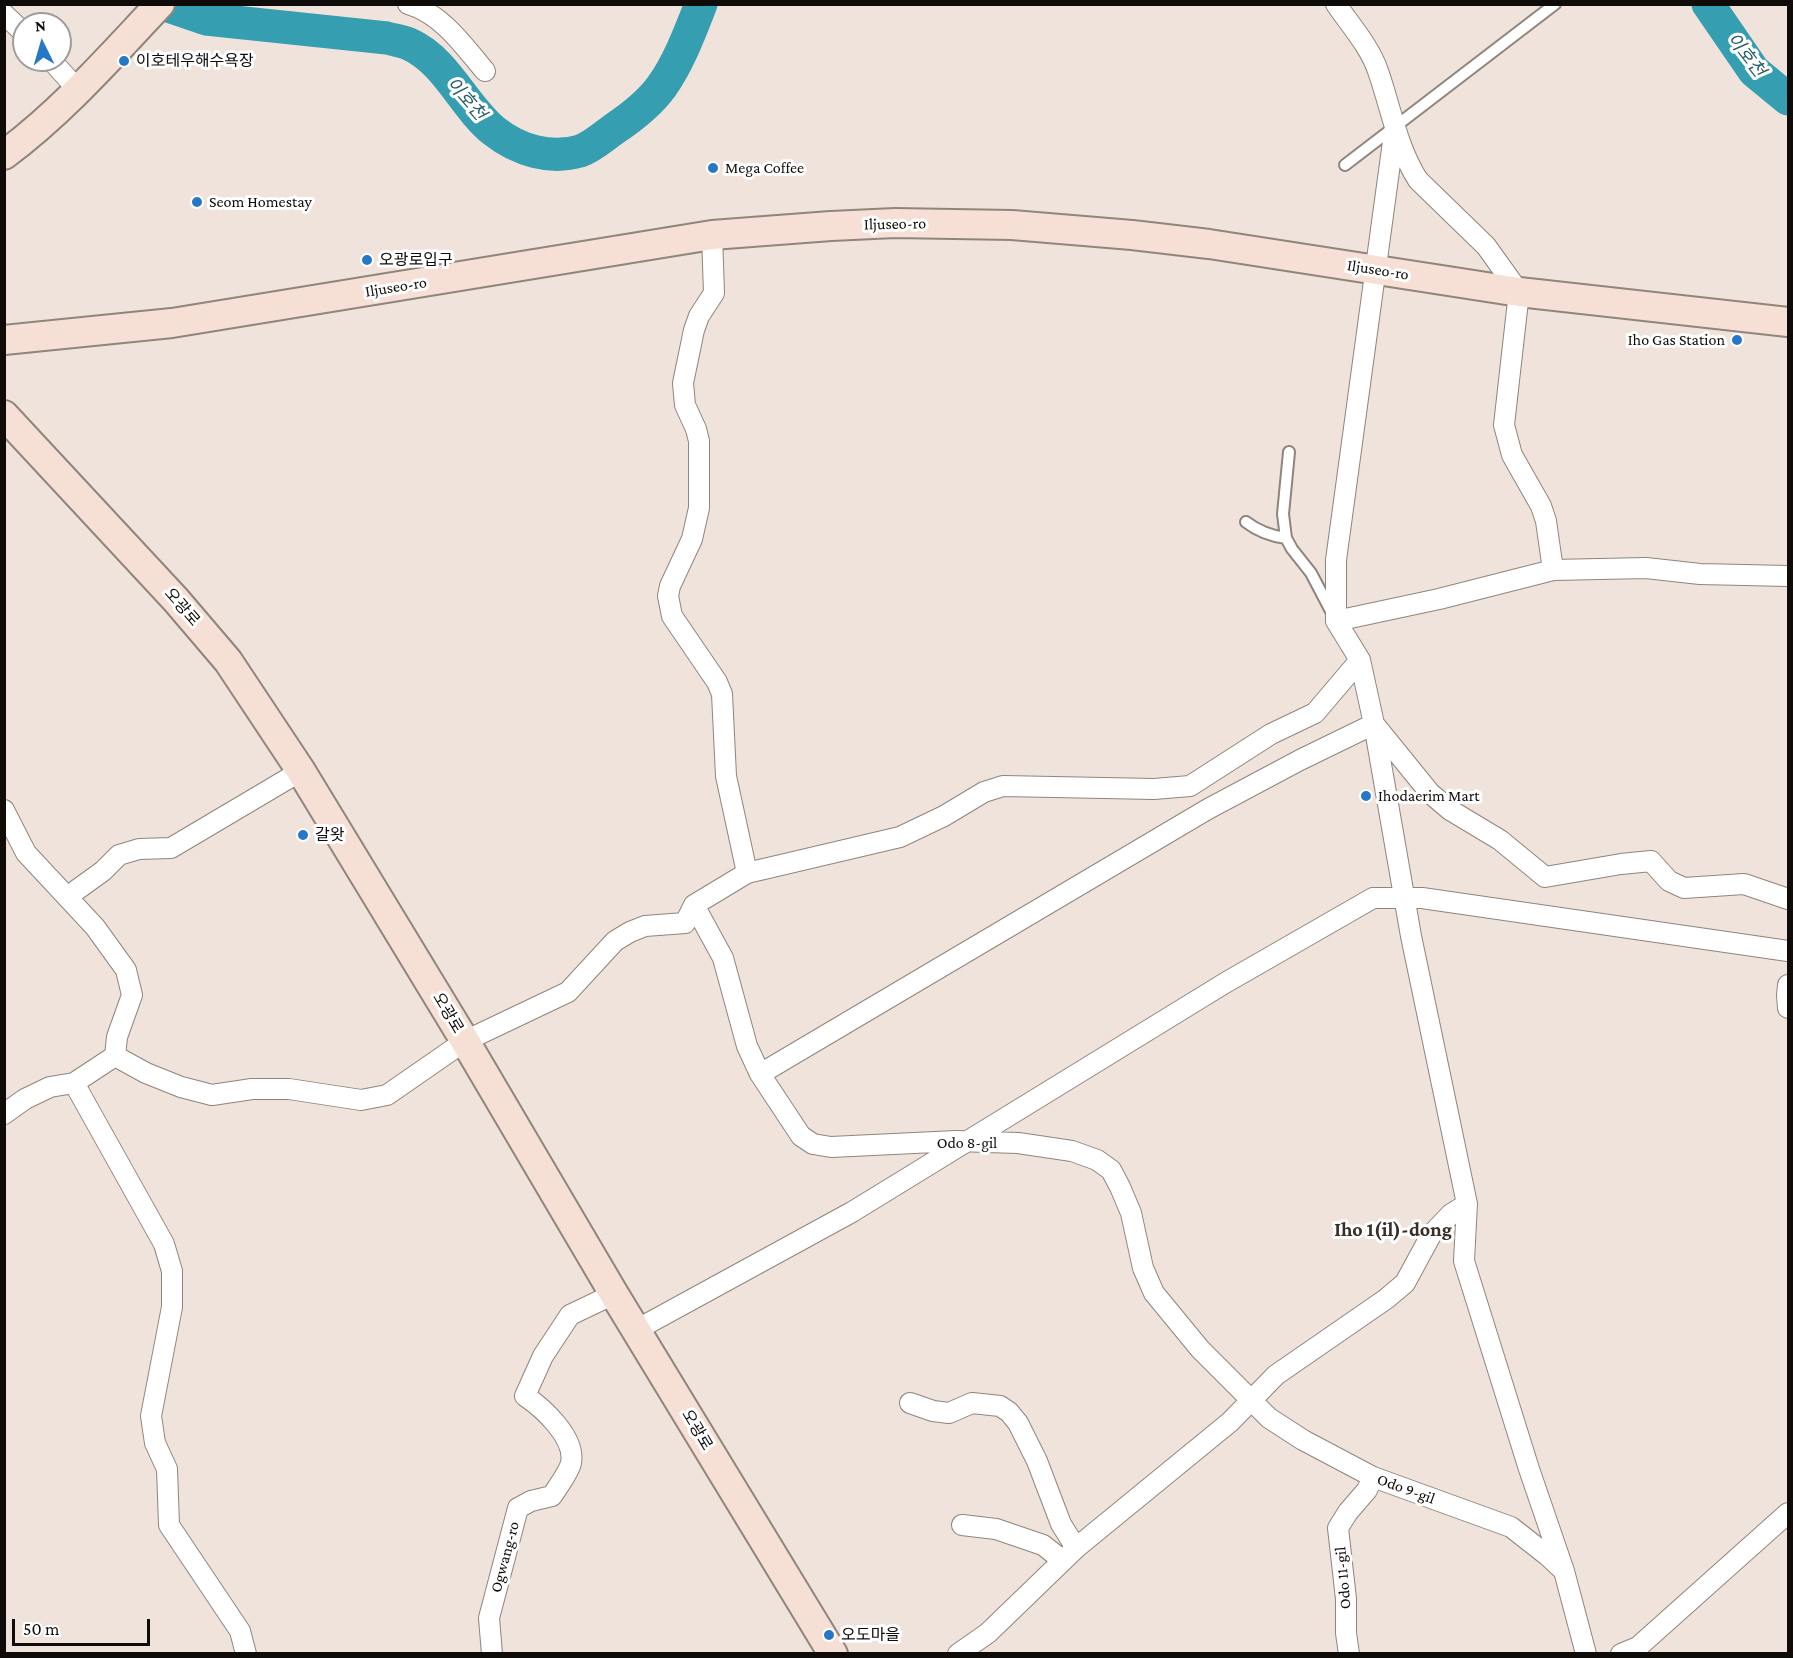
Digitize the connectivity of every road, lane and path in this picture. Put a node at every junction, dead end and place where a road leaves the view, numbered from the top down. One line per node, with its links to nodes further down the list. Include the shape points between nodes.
1 (408, 4): 5 (street, via 442,23)
2 (1336, 4): 8 (street, via 1372,55)
3 (1555, 4): 8 (lane)
4 (153, 12): 7 (main road)
5 (485, 71)
6 (62, 72): 7 (street)
7 (79, 91): 9 (main road)
8 (1395, 127): 10 (lane); 12 (street); 13 (street, via 1403,153 1418,180 1486,246)
9 (4, 155)
10 (1345, 165)
11 (712, 236): 12 (main road, Iljuseo-ro, via 831,226 1012,225 1209,244); 15 (main road, Iljuseo-ro, via 172,323); 27 (street, via 714,293 694,330 683,383 685,405 699,441 699,508 692,539 668,596 672,616 722,694 726,776)
12 (1375, 270): 13 (main road, Iljuseo-ro); 22 (street, via 1336,561)
13 (1519, 292): 14 (main road, Iljuseo-ro); 20 (street, via 1504,425 1512,455 1541,506)
14 (1788, 322)
15 (4, 340)
16 (4, 415): 25 (main road, 오광로, via 228,661)
17 (1289, 452): 19 (lane, via 1283,514)
18 (1246, 522): 19 (lane, via 1269,536)
19 (1286, 538): 22 (lane, via 1311,573)
20 (1553, 570): 21 (street, via 1646,568); 22 (street)
21 (1788, 576)
22 (1336, 621): 23 (street)
23 (1360, 660): 24 (street); 27 (street, via 1316,712 1271,734 1190,786 1154,789 1003,786 984,792 900,837)
24 (1374, 724): 29 (street); 30 (street, via 1430,793 1500,840 1545,877 1651,861 1669,881 1684,888 1744,884); 37 (street, via 1208,809)
25 (301, 771): 28 (street, via 171,848 139,849 119,855); 35 (main road, 오광로)
26 (4, 810): 28 (street, via 26,854)
27 (747, 873): 31 (street)
28 (67, 897): 36 (street, via 126,970 132,995 117,1037)
29 (1405, 898): 32 (street); 40 (street, via 1373,898); 41 (street)
30 (1788, 899)
31 (694, 905): 35 (street, via 685,923 645,926 630,932 615,941 568,992); 37 (street, Odo 8-gil, via 723,958 747,1046)
32 (1788, 951)
33 (1788, 985): 34 (street)
34 (1788, 1008)
35 (465, 1041): 36 (street, via 387,1095 361,1100 289,1089 212,1095 181,1088); 42 (main road, 오광로)
36 (115, 1056): 38 (street)
37 (759, 1074): 40 (street, Odo 8-gil, via 801,1136 813,1144 831,1147)
38 (74, 1083): 39 (street, via 50,1087); 51 (street, via 164,1244 172,1271 172,1308 151,1416 155,1443 167,1469 169,1525 240,1632)
39 (4, 1114)
40 (964, 1142): 43 (street, via 852,1212); 44 (street, Odo 8-gil, via 1018,1143 1072,1151 1111,1170 1131,1213 1143,1268 1154,1293 1200,1349)
41 (1467, 1204): 44 (street, via 1431,1235 1405,1283 1276,1375); 50 (street, via 1464,1261)
42 (614, 1294): 43 (main road, 오광로); 52 (street, Ogwang-ro, via 570,1315 543,1356 525,1396 542,1407 559,1427 569,1446 571,1463 552,1496 519,1508 489,1618)
43 (636, 1330): 53 (main road, 오광로)
44 (1252, 1400): 46 (street, Odo 9-gil, via 1269,1418); 49 (street)
45 (910, 1403): 49 (street, via 950,1413 972,1403 1009,1412 1037,1461)
46 (1373, 1477): 50 (street, Odo 9-gil, via 1511,1527); 55 (street, Odo 11-gil, via 1338,1528)
47 (1788, 1513): 57 (street, via 1638,1647)
48 (962, 1525): 49 (street, via 996,1529)
49 (1069, 1554): 54 (street, via 988,1633)
50 (1564, 1571): 56 (street)
51 (246, 1653)
52 (492, 1653)
53 (833, 1653)
54 (958, 1653)
55 (1349, 1653)
56 (1586, 1653)
57 (1621, 1653)

